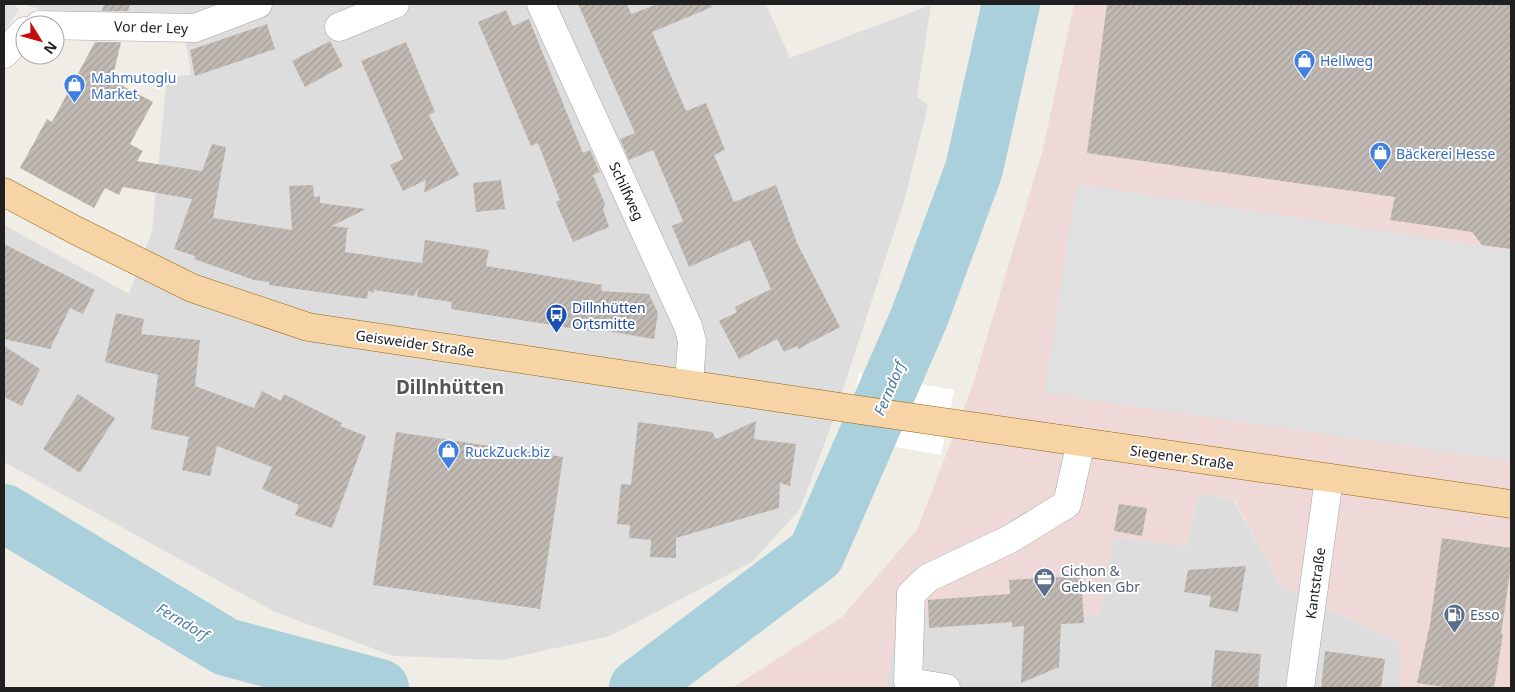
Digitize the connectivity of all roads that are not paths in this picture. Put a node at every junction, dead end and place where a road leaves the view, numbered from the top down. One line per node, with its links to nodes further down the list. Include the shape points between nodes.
1 (258, 4): 4 (street, Vor der Ley, via 195,28)
2 (395, 4): 5 (street)
3 (541, 4): 9 (street, Schilfweg, via 688,326 692,341)
4 (65, 26)
5 (339, 27)
6 (15, 40): 7 (street)
7 (4, 54)
8 (4, 192): 9 (main road, Geisweider Straße, via 192,288 308,327)
9 (689, 384): 10 (main road, Geisweider Straße)
10 (853, 409): 11 (main road, Siegener Straße)
11 (1081, 442): 12 (main road, Siegener Straße); 14 (street, via 1067,504 1010,539 928,578 911,594 908,682)
12 (1329, 478): 13 (main road, Siegener Straße); 15 (street, Kantstraße)
13 (1511, 504)
14 (946, 688)
15 (1300, 688)

